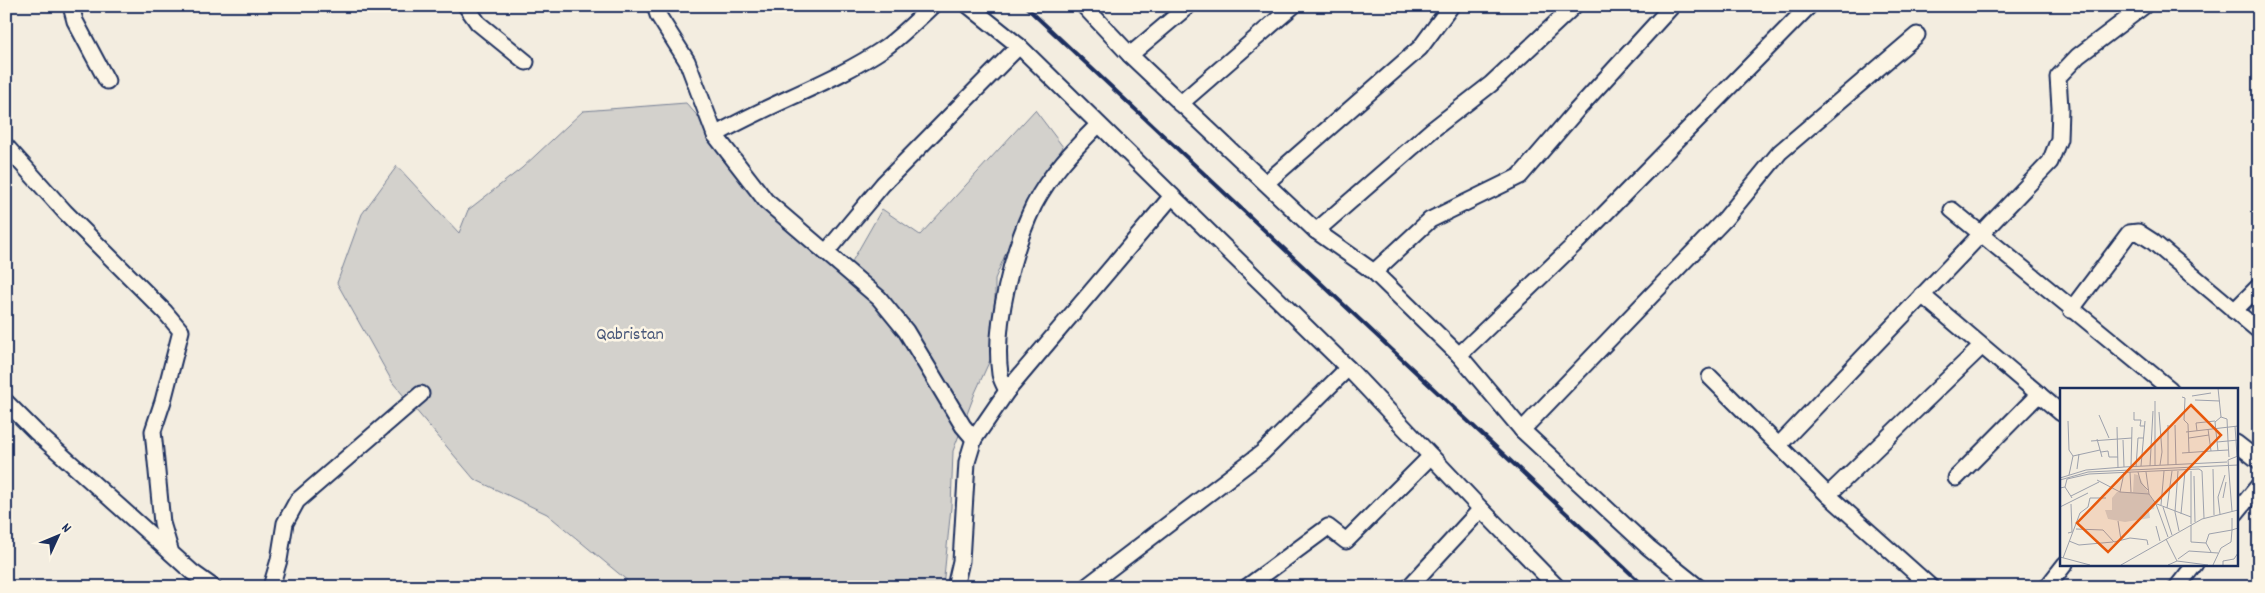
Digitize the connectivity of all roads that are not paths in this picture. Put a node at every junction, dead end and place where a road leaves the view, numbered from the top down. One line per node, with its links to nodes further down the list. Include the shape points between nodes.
1 (71, 6): 18 (street, via 75,21)
2 (466, 6): 17 (street, via 478,23)
3 (655, 6): 21 (street, via 686,60)
4 (932, 6): 21 (street, via 886,46 829,80 756,112)
5 (969, 6): 15 (street)
6 (1084, 6): 16 (street)
7 (1188, 6): 16 (street)
8 (1293, 6): 19 (street)
9 (1451, 6): 23 (street, via 1420,48)
10 (1574, 6): 26 (street, via 1492,84 1432,130)
11 (1672, 6): 29 (street, via 1520,176 1430,220)
12 (1809, 6): 36 (street, via 1577,242)
13 (2144, 6): 27 (street, via 2078,56 2058,77 2059,139 2050,162)
14 (1917, 35): 45 (street, via 1780,152 1725,220)
15 (1019, 46): 20 (street); 28 (street, via 883,184)
16 (1130, 55): 19 (street)
17 (526, 62)
18 (107, 81)
19 (1180, 104): 23 (street)
20 (1098, 126): 24 (street); 40 (street, via 1066,157 1035,204 1013,258 1000,328 1000,375)
21 (715, 136): 28 (street, via 766,200)
22 (6, 146): 56 (street, via 181,331 153,431 162,523)
23 (1266, 183): 26 (street)
24 (1172, 196): 37 (street); 40 (street)
25 (1952, 210): 27 (street)
26 (1316, 231): 29 (street)
27 (1980, 234): 31 (street); 32 (street)
28 (827, 251): 46 (street, via 879,298 906,331)
29 (1374, 272): 36 (street)
30 (2259, 286): 33 (street)
31 (1922, 296): 35 (street); 47 (street)
32 (2071, 310): 33 (street, via 2130,233 2138,232); 39 (street)
33 (2234, 311): 34 (street)
34 (2259, 331)
35 (1981, 347): 42 (street); 53 (street)
36 (1459, 355): 45 (street)
37 (1348, 368): 49 (street); 63 (street, via 1263,452)
38 (1710, 377): 47 (street)
39 (2169, 388)
40 (1007, 392): 46 (street)
41 (421, 394): 61 (street, via 297,501 285,523)
42 (2038, 394): 44 (street); 51 (street)
43 (6, 402): 56 (street)
44 (2060, 412)
45 (1522, 430): 66 (street, via 1648,547)
46 (974, 439): 62 (street, via 967,462 961,561)
47 (1779, 445): 53 (street)
48 (2238, 445): 50 (street)
49 (1431, 456): 54 (street); 64 (street, via 1346,541 1328,527)
50 (2259, 461)
51 (1956, 478)
52 (2259, 486): 55 (street)
53 (1828, 495): 67 (street)
54 (1480, 509): 59 (street); 65 (street)
55 (2238, 511)
56 (171, 553): 60 (street)
57 (2063, 566): 68 (street)
58 (2193, 566): 69 (street)
59 (1553, 586)
60 (213, 587)
61 (271, 587)
62 (955, 587)
63 (1086, 587)
64 (1247, 587)
65 (1409, 587)
66 (1698, 587)
67 (1931, 587)
68 (2047, 587)
69 (2176, 587)

